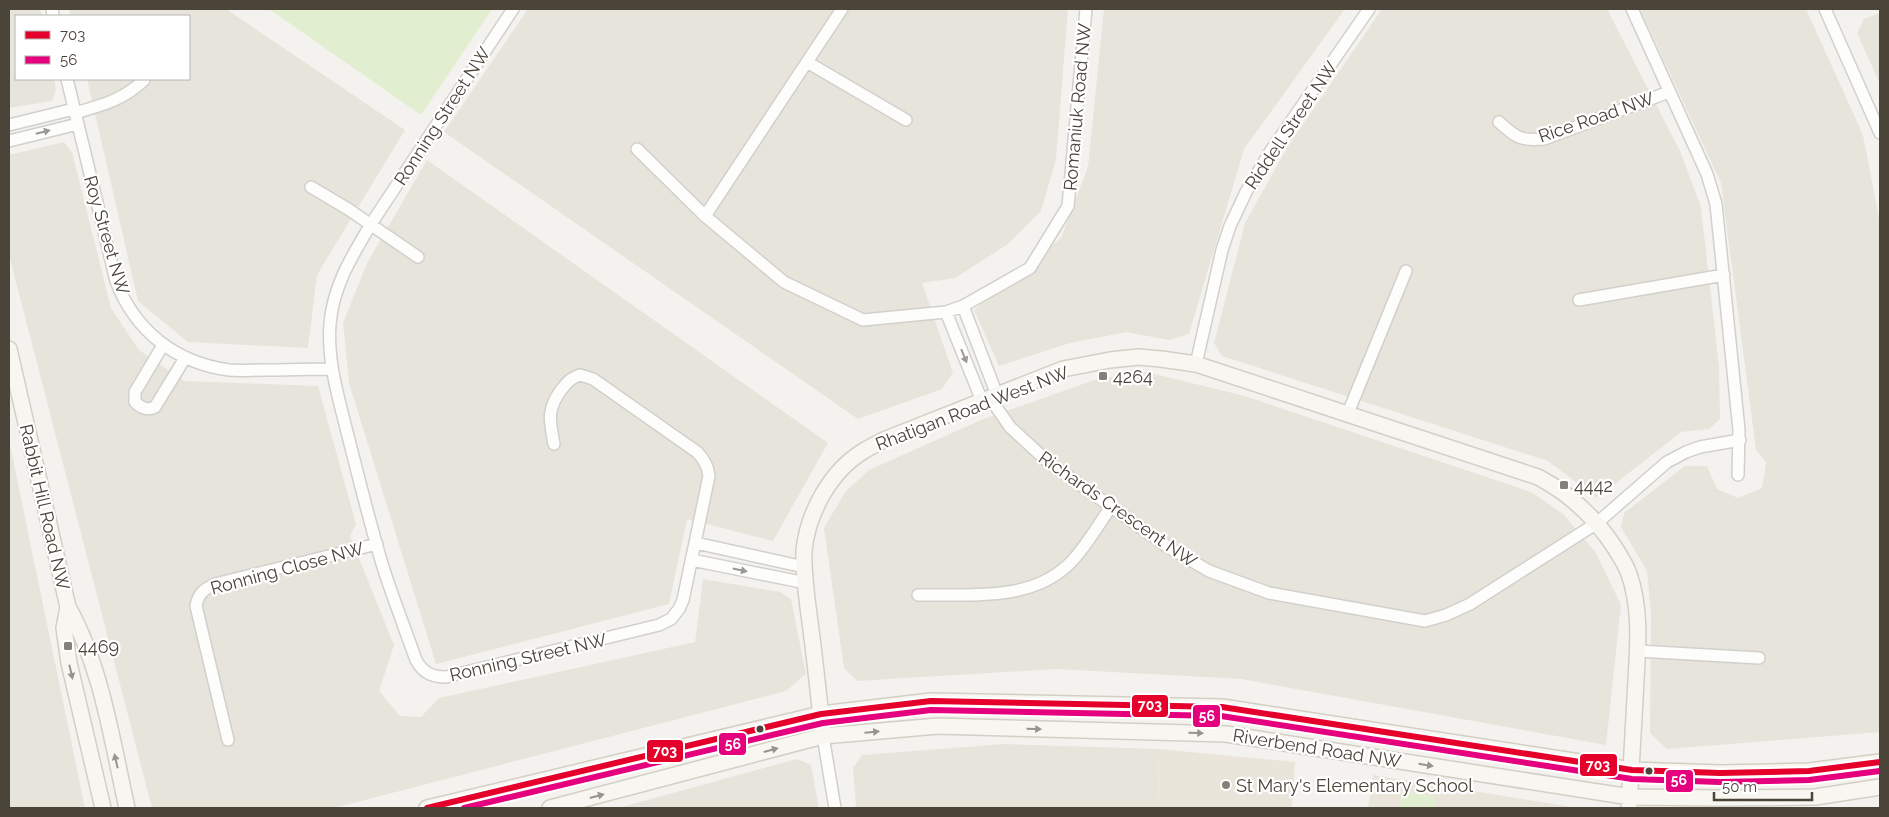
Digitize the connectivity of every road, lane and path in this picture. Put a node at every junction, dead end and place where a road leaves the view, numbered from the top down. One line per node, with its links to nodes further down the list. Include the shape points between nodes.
1 (513, 9): 20 (street, Ronning Street NW)
2 (842, 9): 7 (street)
3 (1086, 9): 25 (street, Romaniuk Road NW, via 1068,206 1030,268)
4 (1370, 9): 30 (street, Riddell Street NW, via 1270,152 1246,192 1222,250)
5 (1632, 9): 10 (street, Rice Road NW)
6 (1826, 9): 15 (street)
7 (807, 62): 12 (street); 19 (street)
8 (67, 80): 11 (street, Roy Street NW)
9 (144, 80): 11 (street, via 117,100)
10 (1669, 92): 13 (street, Rice Road NW, via 1544,139 1518,138); 23 (street, Rice Road NW, via 1712,189 1719,219)
11 (76, 115): 14 (street); 16 (street, one-way to 11); 27 (street, Roy Street NW, via 121,295 139,322)
12 (906, 120)
13 (1499, 122)
14 (9, 125)
15 (1880, 133)
16 (9, 141)
17 (638, 149): 19 (street, Romaniuk Road NW)
18 (311, 187): 20 (street)
19 (705, 216): 26 (street, Romaniuk Road NW, via 784,282 863,320)
20 (371, 224): 21 (street); 31 (street, Ronning Street NW, via 336,290 329,342)
21 (418, 257)
22 (1406, 271): 33 (street)
23 (1724, 275): 24 (street); 34 (street, Rice Road NW)
24 (1579, 300)
25 (963, 306): 26 (street, Romaniuk Road NW); 32 (street)
26 (946, 312): 32 (street, one-way to 32)
27 (163, 345): 29 (street, Roy Street NW); 29 (street, via 135,392 140,406 155,408)
28 (9, 349): 45 (main road, Rabbit Hill Road NW)
29 (185, 358): 31 (street, Roy Street NW, via 232,370)
30 (1196, 364): 32 (main road, Rhatigan Road West NW, via 1138,357 1110,360 1063,369); 33 (main road, Rhatigan Road West NW)
31 (332, 369): 40 (street, Ronning Street NW)
32 (989, 398): 37 (street, Richards Crescent NW, via 1010,427 1034,451); 42 (main road, Rhatigan Road West NW, via 886,439 848,463 828,486 811,518)
33 (1348, 413): 38 (main road, Rhatigan Road West NW, via 1538,476 1570,496)
34 (1740, 440): 36 (street, Rice Road NW); 38 (street, via 1686,452 1667,462)
35 (554, 444): 39 (street, Ronning Street NW, via 550,420 553,403 574,376 593,379 697,452 706,462 709,476)
36 (1738, 475)
37 (1111, 507): 38 (street, Richards Crescent NW, via 1188,560 1230,580 1278,595 1425,621 1457,611); 44 (street, via 1068,565 1038,585 1001,593)
38 (1597, 523): 46 (main road, Rhatigan Road West NW, via 1629,572 1635,594)
39 (696, 543): 41 (street, Ronning Street NW); 42 (street)
40 (377, 544): 41 (street, Ronning Street NW, via 416,660 424,672 446,678 664,623 679,609); 50 (street, Ronning Close NW, via 214,584 199,595 196,606)
41 (692, 560): 43 (street, one-way to 43)
42 (804, 567): 43 (main road, Rhatigan Road West NW)
43 (806, 583): 48 (main road, Rhatigan Road West NW)
44 (918, 595)
45 (68, 607): 55 (main road, Rabbit Hill Road NW, one-way to 55, via 64,628 69,663); 56 (main road, Rabbit Hill Road NW, one-way to 45, via 88,649)
46 (1638, 651): 47 (street); 52 (main road, Rhatigan Road West NW)
47 (1758, 658)
48 (821, 714): 49 (main road, Rhatigan Road West NW); 52 (main road, Riverbend Road NW, via 931,702 1222,707); 57 (main road, Riverbend Road NW)
49 (823, 736): 54 (main road, Riverbend Road NW, one-way to 54, via 938,726 1226,734); 58 (main road, Riverbend Road NW, one-way to 49); 59 (street)
50 (228, 740)
51 (1880, 762): 52 (main road, Riverbend Road NW, via 1809,771 1720,773)
52 (1632, 770): 54 (main road, Rhatigan Road West NW)
53 (1880, 787): 54 (main road, Riverbend Road NW, via 1815,797)
54 (1629, 802)
55 (103, 808)
56 (127, 808)
57 (427, 808)
58 (550, 808)
59 (835, 808)

